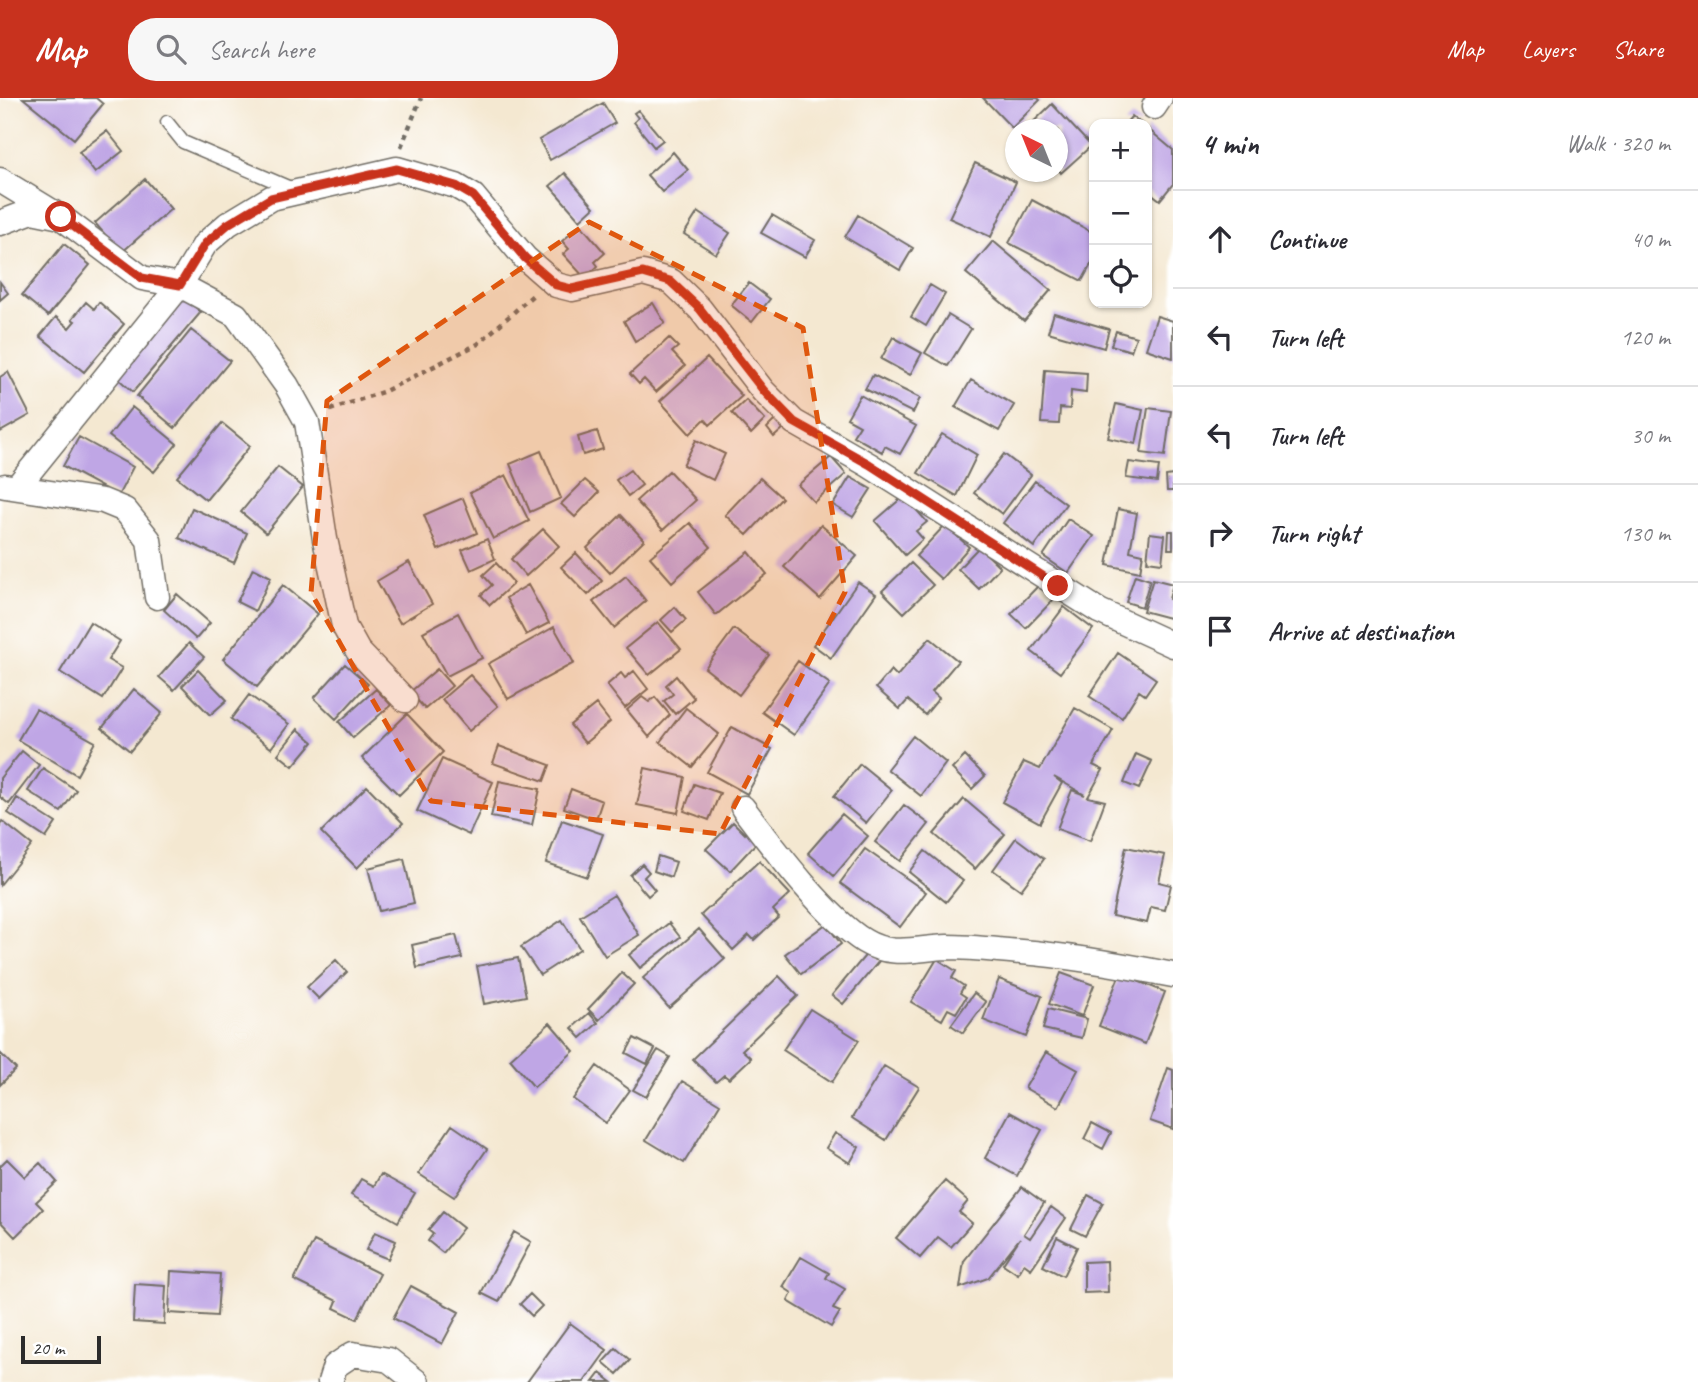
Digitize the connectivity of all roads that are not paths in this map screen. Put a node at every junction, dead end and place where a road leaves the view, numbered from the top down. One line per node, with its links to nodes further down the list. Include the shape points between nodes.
1 (167, 122): 3 (lane, via 183,142)
2 (0, 180): 4 (street)
3 (298, 191): 6 (street, via 271,198 228,224 205,244); 9 (street, via 397,169 456,186 473,196 546,279 572,289 643,273 670,281 700,309 794,422 869,464 1099,611)
4 (61, 217): 5 (street, via 32,211); 6 (street, via 142,278)
5 (0, 223)
6 (180, 285): 7 (street); 10 (street, via 236,315 307,422 344,626 358,652)
7 (8, 486): 8 (street, via 103,501 125,510 149,540)
8 (157, 597)
9 (1173, 645)
10 (405, 700)
11 (743, 808): 12 (street, via 773,849 848,929 892,953 946,947 1018,951 1080,957)
12 (1173, 975)
13 (330, 1382): 14 (street, via 335,1366 353,1354 388,1360)
14 (417, 1382)

